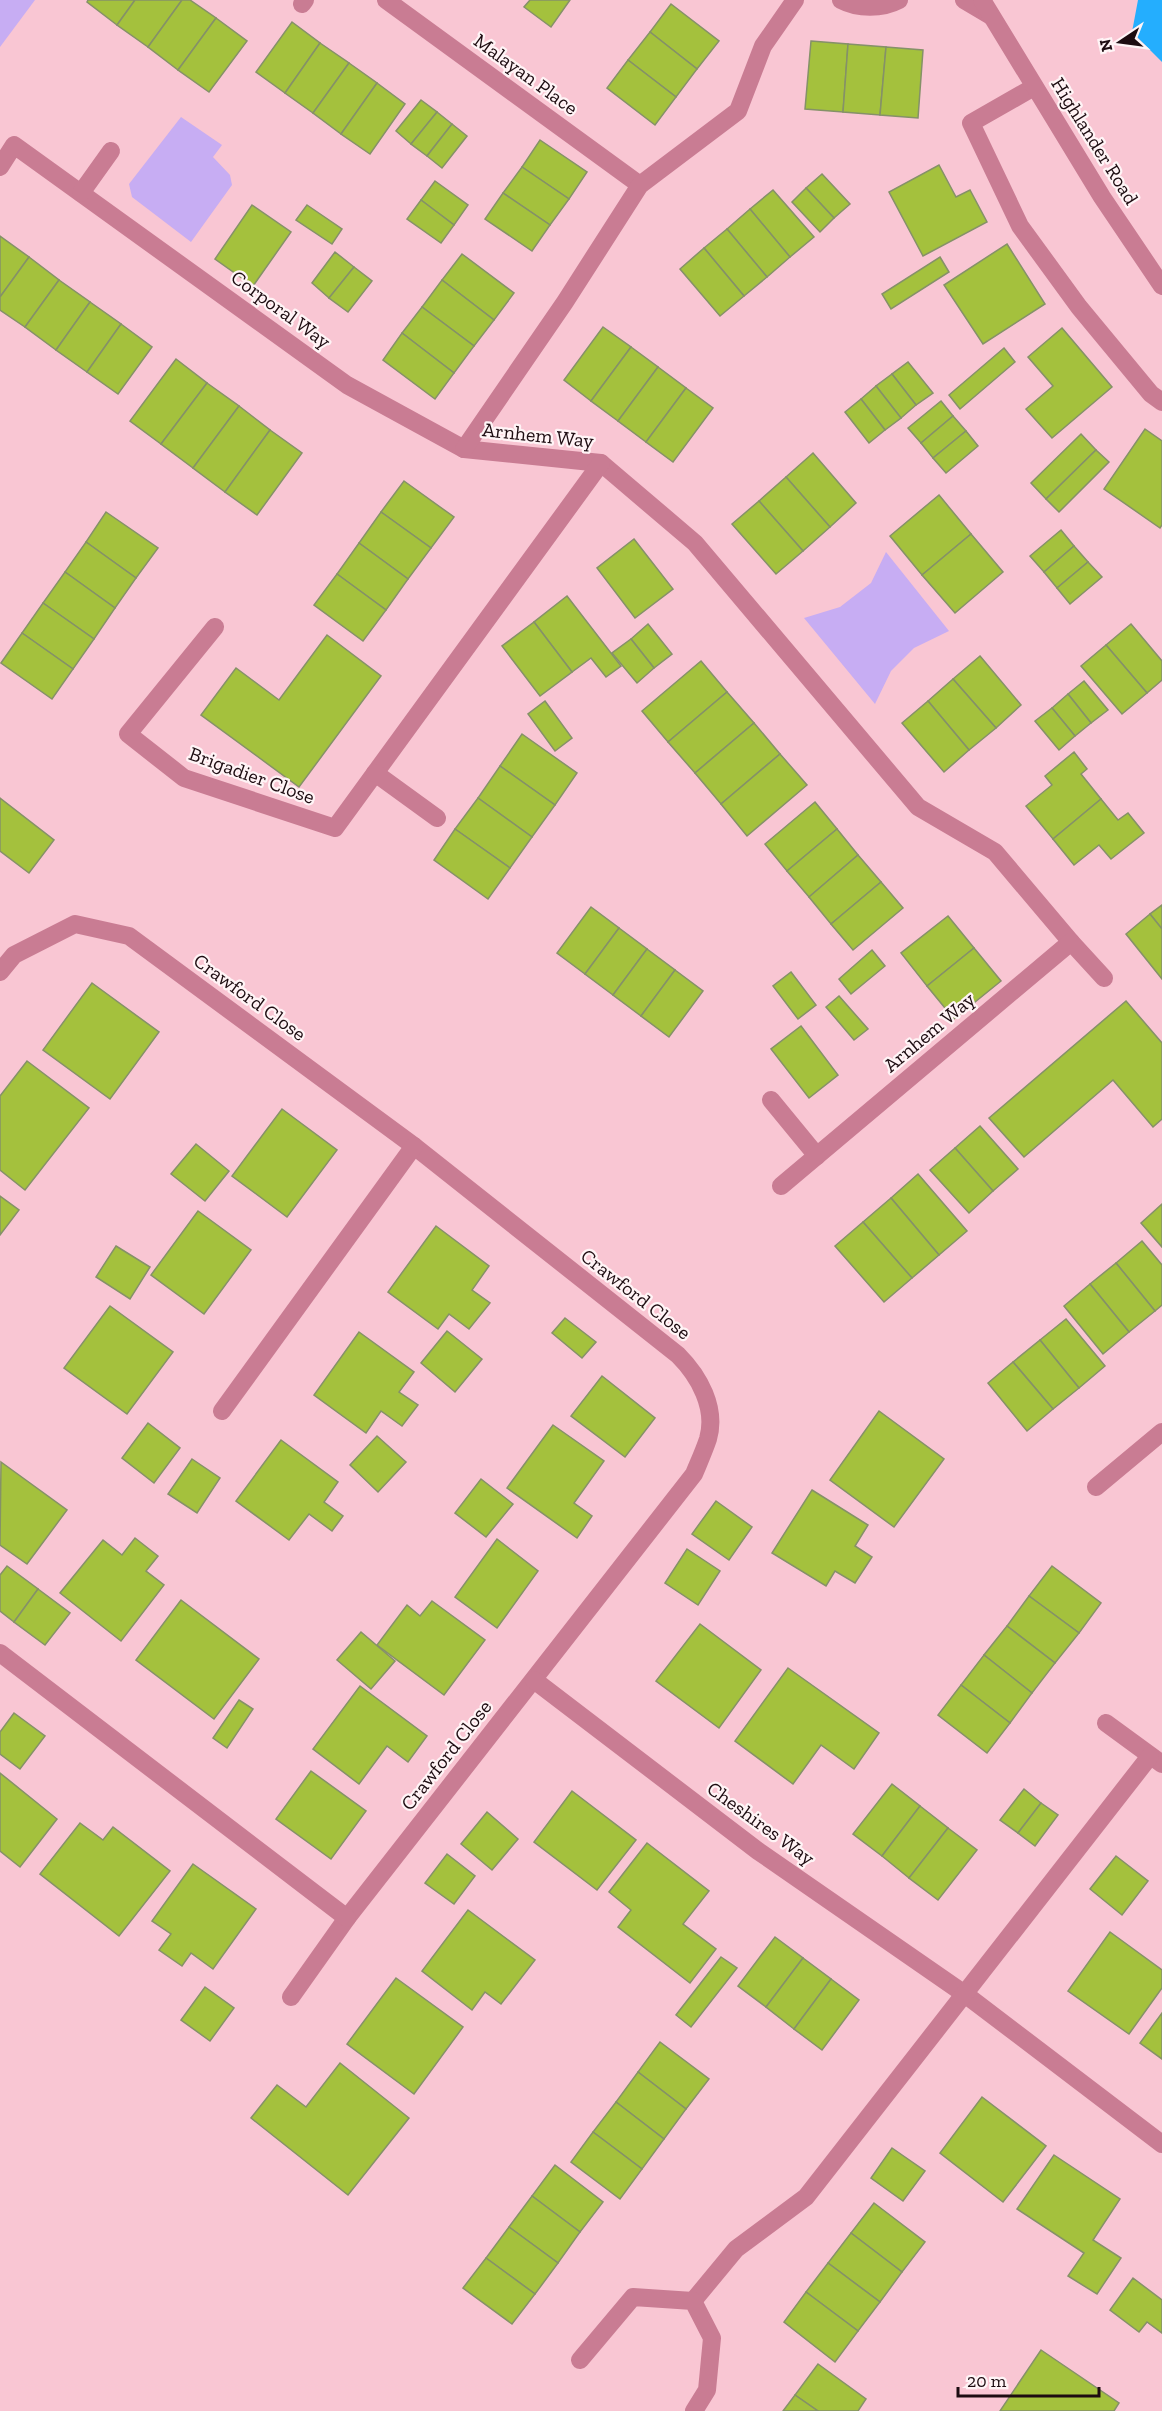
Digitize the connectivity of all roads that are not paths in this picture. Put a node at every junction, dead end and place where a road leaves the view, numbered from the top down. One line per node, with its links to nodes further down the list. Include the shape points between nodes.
1 (386, 0): 11 (street, Malayan Place)
2 (841, 0): 3 (street, via 870,7)
3 (899, 0)
4 (964, 0): 7 (street, Highlander Road)
5 (982, 0): 7 (street, Highlander Road)
6 (796, 2): 11 (street, Arnhem Way, via 763,46 738,111)
7 (992, 17): 8 (street, Highlander Road)
8 (1034, 87): 13 (street, Highlander Road); 14 (street, via 971,123 1020,226 1079,307 1151,394)
9 (111, 151): 12 (street)
10 (0, 167): 12 (street, Corporal Way, via 14,145)
11 (640, 185): 15 (street, Arnhem Way)
12 (81, 193): 15 (street, Corporal Way, via 347,385)
13 (1162, 286)
14 (1162, 402)
15 (464, 449): 16 (street, Arnhem Way)
16 (601, 463): 18 (street, Brigadier Close); 20 (street, Arnhem Way, via 695,543 918,807 995,852)
17 (215, 627): 18 (street, Brigadier Close, via 128,734 184,778 335,828)
18 (375, 773): 19 (street)
19 (437, 818)
20 (1071, 942): 22 (street, Arnhem Way); 25 (street, Arnhem Way)
21 (0, 972): 24 (street, Crawford Close, via 14,955 75,924 129,936)
22 (1104, 978)
23 (771, 1100): 25 (street)
24 (414, 1146): 27 (street); 31 (street, Crawford Close, via 678,1355 694,1371 708,1404 709,1437 694,1474)
25 (817, 1156): 26 (street, Arnhem Way)
26 (781, 1186)
27 (222, 1412)
28 (1162, 1432): 29 (street)
29 (1096, 1486)
30 (0, 1653): 34 (street)
31 (534, 1680): 34 (street, Crawford Close); 35 (street, Cheshires Way, via 758,1851)
32 (1106, 1723): 33 (street)
33 (1156, 1760): 35 (street)
34 (347, 1917): 36 (street, Crawford Close)
35 (966, 1995): 37 (street, Cheshires Way); 38 (street, via 806,2197 736,2249)
36 (291, 1997)
37 (1162, 2144)
38 (693, 2301): 39 (street, via 633,2297); 40 (street, via 712,2338 707,2390)
39 (580, 2360)
40 (694, 2411)

